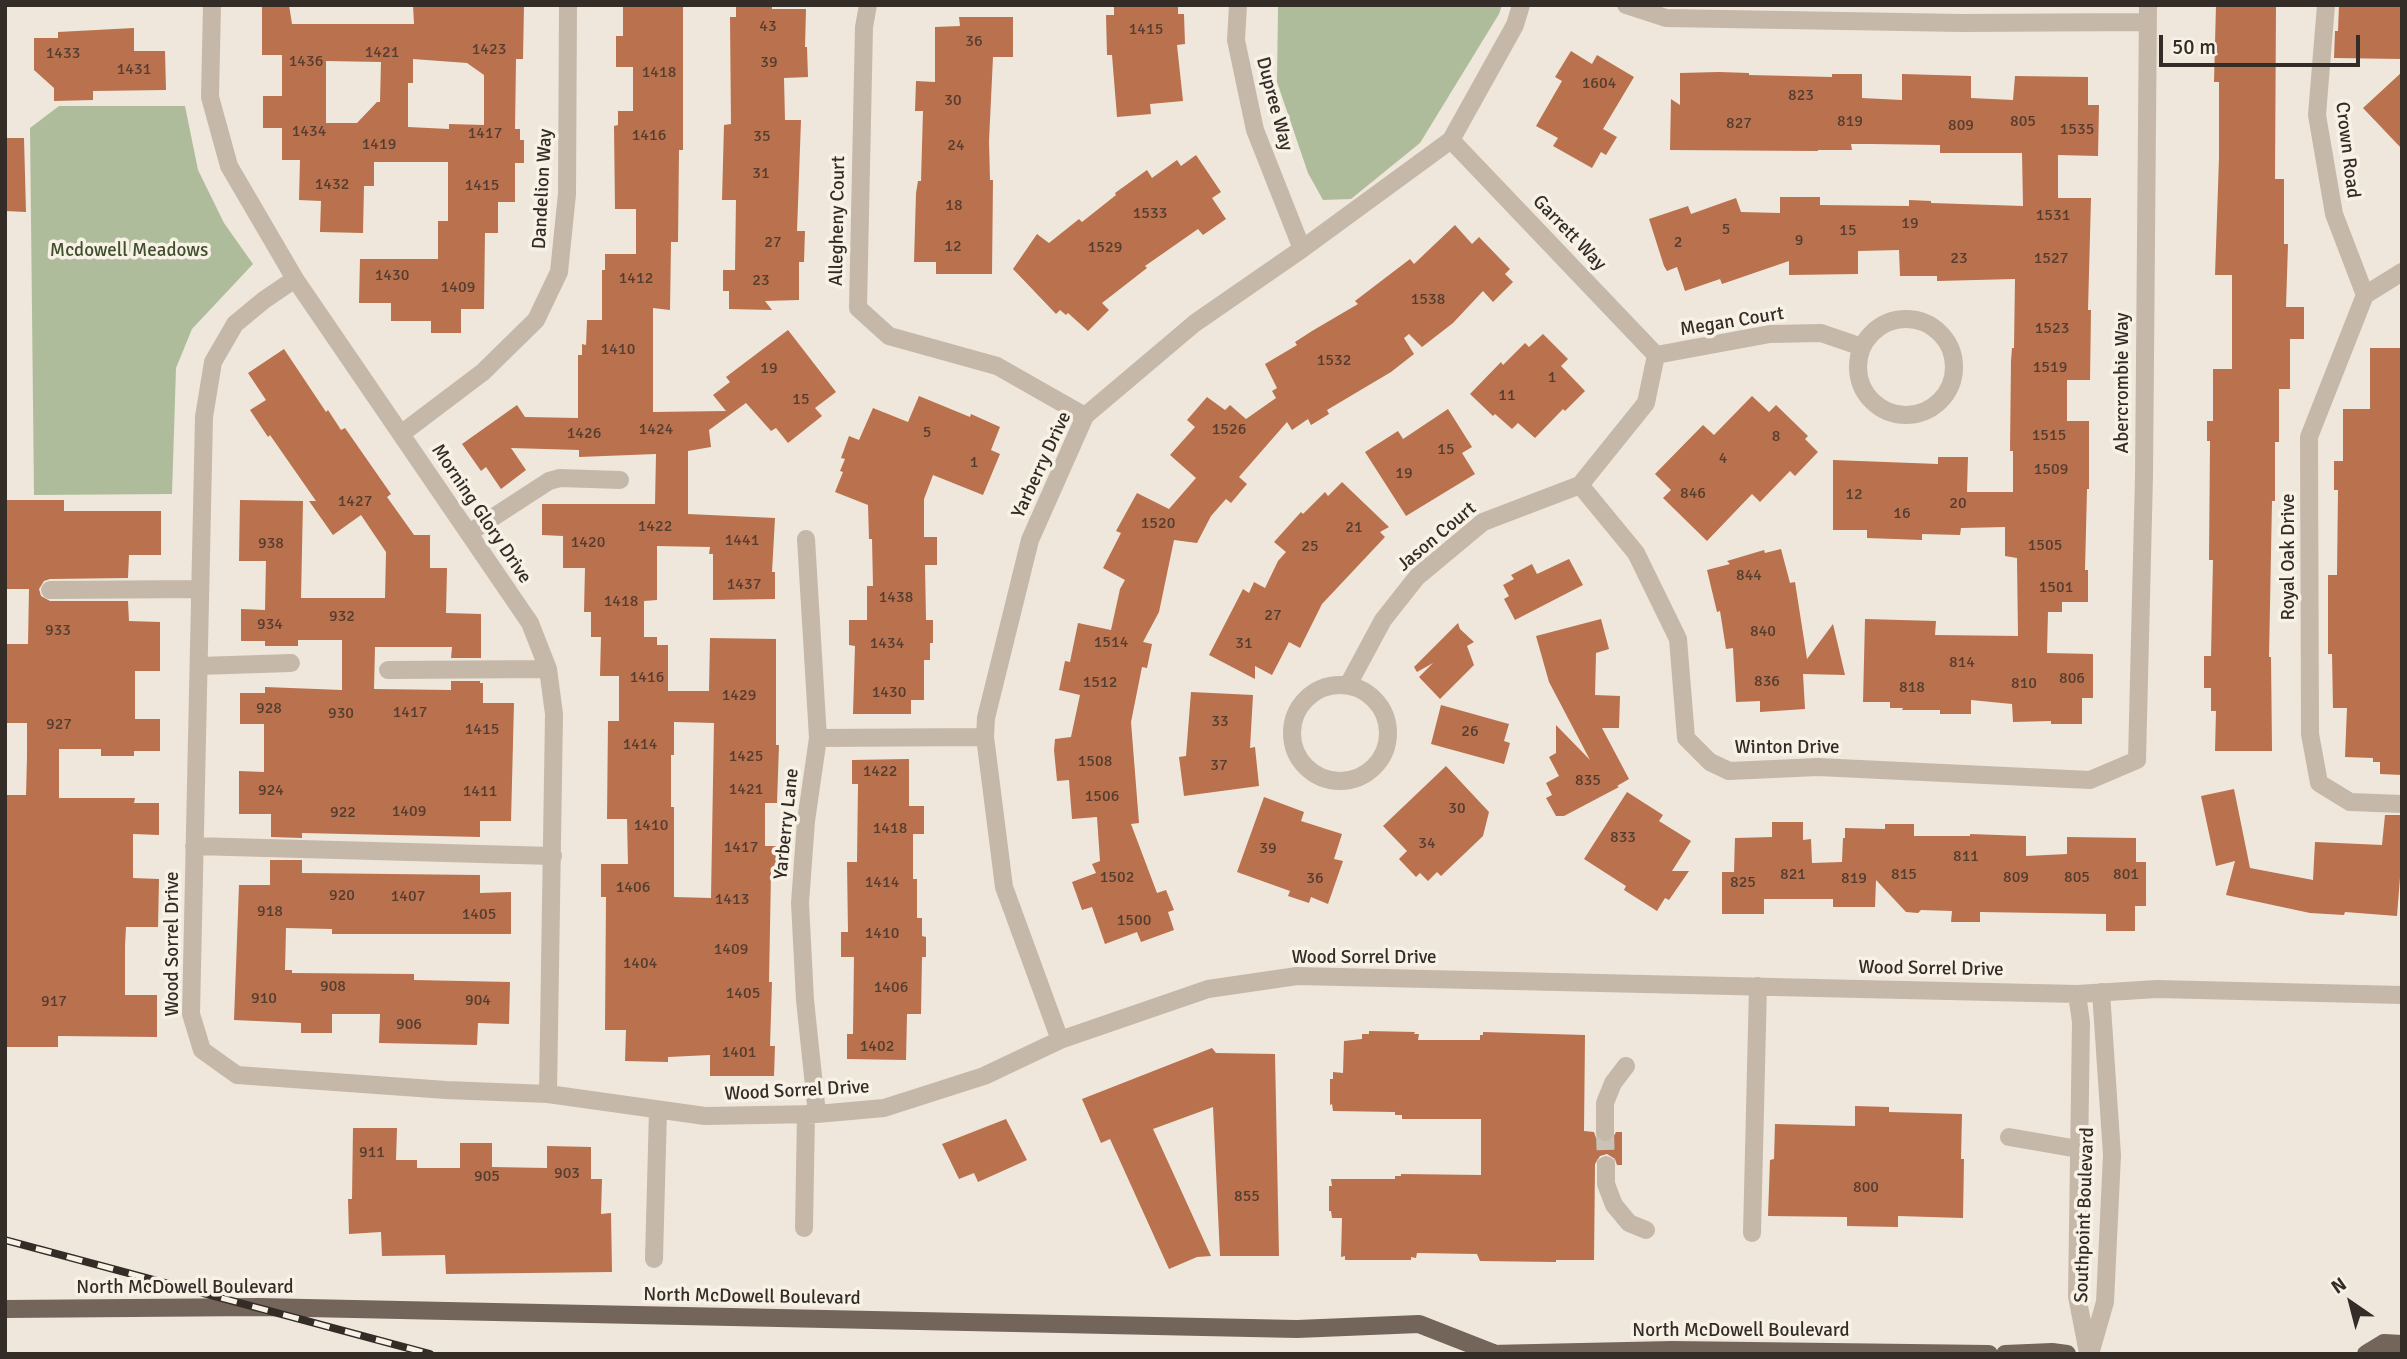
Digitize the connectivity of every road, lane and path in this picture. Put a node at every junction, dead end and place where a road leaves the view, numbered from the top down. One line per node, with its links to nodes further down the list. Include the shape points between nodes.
1 (212, 5): 12 (street, Morning Glory Drive, via 210,97 229,166)
2 (568, 5): 17 (street, Dandelion Way, via 567,194 559,272 536,320 483,372)
3 (868, 5): 16 (street, Allegheny Court, via 858,308 890,336 997,366)
4 (1238, 5): 10 (street, Dupree Way, via 1236,40 1255,130)
5 (1521, 5): 9 (street, Yarberry Drive, via 1515,25)
6 (1626, 5): 8 (street, via 1666,18 1962,23)
7 (2326, 5): 13 (street, Crown Road, via 2317,116 2334,214)
8 (2147, 14): 31 (street, Abercrombie Way)
9 (1451, 140): 10 (street, Yarberry Drive); 15 (street, Garrett Way)
10 (1302, 249): 16 (street, Yarberry Drive, via 1195,323)
11 (2402, 272): 13 (street)
12 (295, 279): 17 (street, Morning Glory Drive); 22 (street, Wood Sorrel Drive, via 235,324 213,362 204,417)
13 (2365, 295): 32 (street, Royal Oak Drive, via 2309,437 2310,734 2319,783 2350,802)
14 (1862, 346): 14 (street, via 1858,377 1864,391 1887,412 1924,411 1943,398 1951,383 1951,352 1944,337 1924,323 1900,319 1885,324); 15 (street, Megan Court, via 1821,333 1770,334)
15 (1656, 355): 19 (street, via 1646,403)
16 (1085, 416): 29 (street, Yarberry Drive, via 1030,540)
17 (401, 434): 20 (street, Morning Glory Drive)
18 (620, 480): 20 (street, via 549,481)
19 (1580, 485): 28 (street, Jason Court, via 1483,522 1417,577 1383,620); 31 (street, Winton Drive, via 1636,553 1678,639 1686,738 1710,762 1730,771 1818,767 2090,780)
20 (469, 533): 26 (street, Morning Glory Drive, via 530,623)
21 (806, 539): 30 (street, Yarberry Lane)
22 (200, 589): 23 (street); 25 (street, Wood Sorrel Drive)
23 (50, 590)
24 (291, 663): 25 (street)
25 (198, 666): 33 (street, Wood Sorrel Drive)
26 (548, 669): 27 (street); 34 (street, Morning Glory Drive, via 554,714)
27 (387, 670)
28 (1348, 685): 28 (street, via 1334,685 1310,695 1294,718 1293,745 1298,757 1306,768 1331,781 1362,777 1384,756 1389,741 1384,711 1363,690)
29 (985, 737): 30 (street); 39 (street, Yarberry Drive, via 1004,887)
30 (818, 738): 43 (street, Yarberry Lane, via 800,903)
31 (2137, 760)
32 (2402, 804)
33 (194, 846): 34 (street); 41 (street, Wood Sorrel Drive, via 191,1014 202,1050 237,1075)
34 (553, 856): 41 (street, Morning Glory Drive)
35 (1758, 986): 37 (street, Wood Sorrel Drive); 39 (street, Wood Sorrel Drive, via 1297,976 1208,989); 50 (street)
36 (2101, 992): 37 (street, Wood Sorrel Drive); 38 (street, Wood Sorrel Drive, via 2157,989); 60 (street, Southpoint Boulevard, via 2112,1155 2105,1302)
37 (2077, 994): 46 (street, Southpoint Boulevard, via 2081,1022)
38 (2402, 995)
39 (1060, 1040): 43 (street, Wood Sorrel Drive, via 984,1076 884,1108)
40 (1626, 1066): 44 (street, via 1605,1103)
41 (548, 1094): 42 (street, Wood Sorrel Drive)
42 (658, 1110): 43 (street, Wood Sorrel Drive, via 705,1116); 51 (street)
43 (812, 1114): 48 (street, Yarberry Lane)
44 (1605, 1132)
45 (2009, 1137): 46 (street)
46 (2078, 1149): 60 (street, Southpoint Boulevard, via 2077,1296)
47 (1606, 1165): 49 (street, via 1606,1184 1614,1205 1629,1223)
48 (804, 1228)
49 (1646, 1230)
50 (1752, 1233)
51 (654, 1259)
52 (5, 1309): 55 (main road, North McDowell Boulevard, via 259,1307 1297,1329 1419,1324)
53 (2402, 1344): 61 (main road, via 2384,1343)
54 (1672, 1352): 56 (main road, North McDowell Boulevard); 57 (main road, North McDowell Boulevard)
55 (1491, 1353): 56 (main road, North McDowell Boulevard)
56 (1517, 1353)
57 (1989, 1354)
58 (2005, 1354): 59 (main road)
59 (2067, 1354)
60 (2089, 1354)
61 (2367, 1354)

